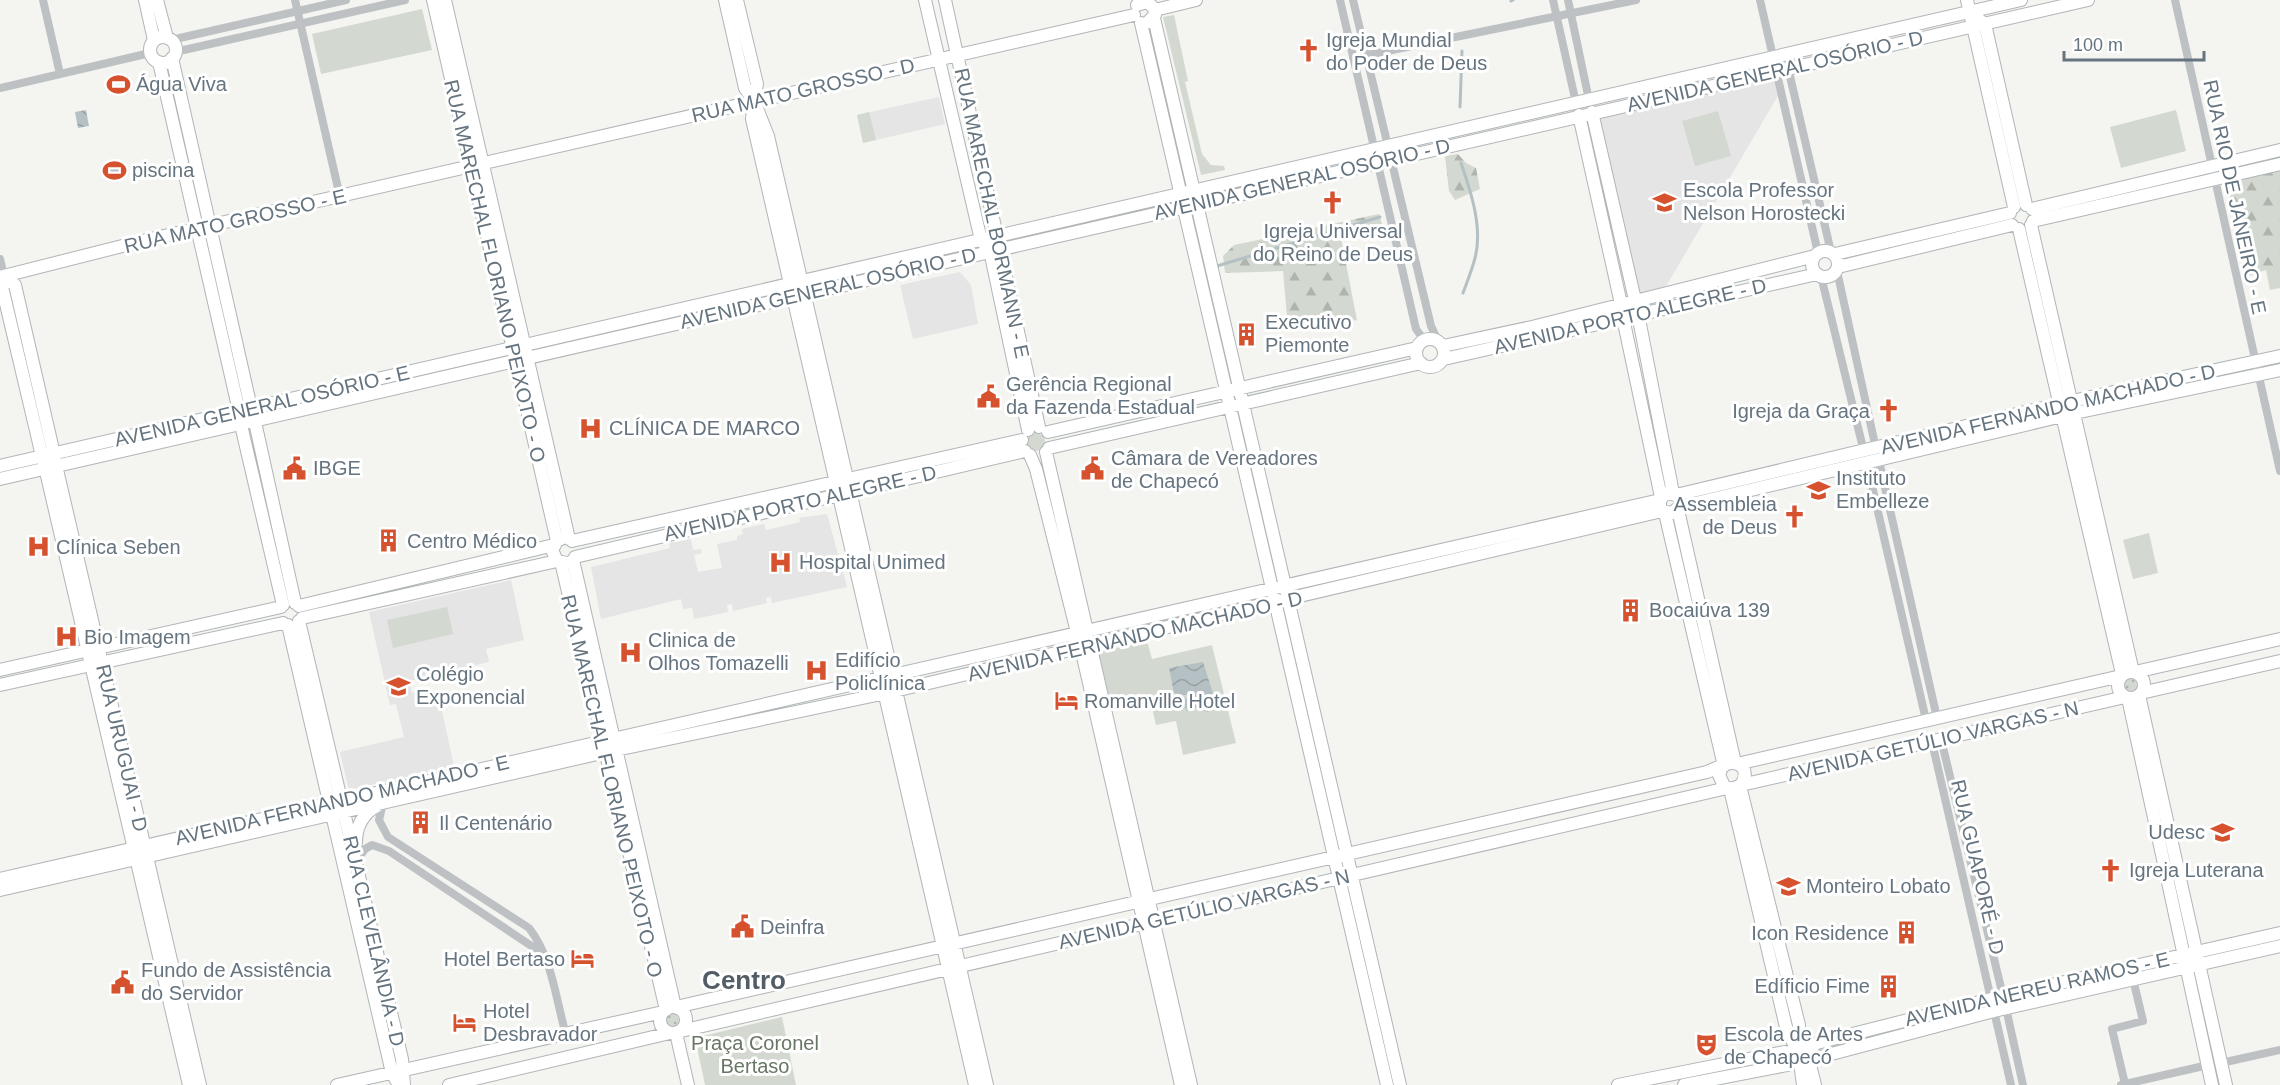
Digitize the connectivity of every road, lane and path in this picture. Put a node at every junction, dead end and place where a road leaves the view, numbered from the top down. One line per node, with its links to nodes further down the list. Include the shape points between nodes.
1 (44, 0): 41 (street)
2 (145, 0): 32 (street)
3 (157, 0): 33 (street)
4 (295, 0): 24 (street)
5 (346, 0): 24 (street)
6 (405, 0): 29 (street)
7 (433, 0): 54 (street, RUA MARECHAL FLORIANO PEIXOTO - O)
8 (445, 0): 54 (street, RUA MARECHAL FLORIANO PEIXOTO - O)
9 (926, 0): 39 (street, RUA MARECHAL BORMANN - E)
10 (945, 0): 34 (street, RUA MARECHAL BORMANN - E)
11 (1196, 0): 23 (street)
12 (1340, 0): 38 (street)
13 (1353, 0): 35 (street)
14 (1553, 0): 27 (street)
15 (1568, 0): 26 (street)
16 (1636, 0): 26 (street)
17 (1760, 0): 36 (street)
18 (2021, 0): 22 (street, AVENIDA GENERAL OSÓRIO - D)
19 (2088, 0): 30 (street, AVENIDA GENERAL OSÓRIO - D)
20 (2175, 0): 55 (street, RUA RIO DE JANEIRO - E)
21 (732, 5): 45 (street, via 745,87)
22 (1968, 6): 30 (street); 36 (street, AVENIDA GENERAL OSÓRIO - D)
23 (1152, 8): 25 (street, via 1143,2); 25 (street, via 1148,22); 43 (street)
24 (297, 11): 28 (street); 29 (street)
25 (1137, 11): 34 (street, RUA MATO GROSSO - D); 44 (street)
26 (1571, 14): 27 (street); 46 (street)
27 (1557, 17): 35 (street); 47 (street)
28 (244, 23): 31 (street); 33 (street)
29 (300, 24): 31 (street); 60 (street)
30 (1979, 26): 40 (street, AVENIDA GENERAL OSÓRIO - D); 63 (street)
31 (247, 36): 33 (street)
32 (154, 40): 33 (street); 37 (street)
33 (171, 47): 37 (street); 48 (street)
34 (957, 55): 39 (street, RUA MATO GROSSO - D); 49 (street, RUA MARECHAL BORMANN - E)
35 (1366, 56): 38 (street); 52 (street)
36 (1779, 56): 40 (street); 46 (street, AVENIDA GENERAL OSÓRIO - D)
37 (155, 58): 41 (street); 48 (street)
38 (1353, 58): 52 (street)
39 (939, 59): 45 (street, RUA MATO GROSSO - D); 51 (street, RUA MARECHAL BORMANN - E)
40 (1783, 69): 46 (street, AVENIDA GENERAL OSÓRIO - D); 67 (street); 68 (street)
41 (60, 74): 42 (street)
42 (0, 88)
43 (1172, 97): 44 (street); 61 (street)
44 (1159, 100): 62 (street)
45 (754, 101): 54 (street, RUA MATO GROSSO - D); 73 (street, via 752,119 773,184)
46 (1590, 106): 47 (street, AVENIDA GENERAL OSÓRIO - D); 57 (street)
47 (1578, 109): 52 (street, AVENIDA GENERAL OSÓRIO - D); 58 (street)
48 (180, 124): 64 (street)
49 (978, 149): 51 (street); 66 (street, RUA MARECHAL BORMANN - E)
50 (2280, 150): 55 (street)
51 (960, 153): 65 (street, RUA MARECHAL BORMANN - E)
52 (1382, 153): 61 (street, AVENIDA GENERAL OSÓRIO - D); 78 (street); 79 (street, via 1431,326)
53 (2280, 164): 56 (street)
54 (476, 165): 60 (street, RUA MATO GROSSO - E); 80 (street, RUA MARECHAL FLORIANO PEIXOTO - O)
55 (2211, 166): 56 (street, RUA RIO DE JANEIRO - E); 59 (street)
56 (2214, 179): 59 (street); 82 (street, RUA RIO DE JANEIRO - E)
57 (1608, 182): 58 (street); 74 (street)
58 (1595, 186): 75 (street)
59 (2132, 191): 63 (street)
60 (340, 196): 64 (street, RUA MATO GROSSO - E)
61 (1195, 197): 62 (street, AVENIDA GENERAL OSÓRIO - D); 86 (street)
62 (1182, 200): 66 (street, AVENIDA GENERAL OSÓRIO - D); 87 (street)
63 (2022, 217): 67 (street); 70 (street); 89 (street)
64 (204, 229): 72 (street, RUA MATO GROSSO - E); 90 (street)
65 (981, 240): 66 (street, RUA MARECHAL BORMANN - E); 73 (street, AVENIDA GENERAL OSÓRIO - D)
66 (996, 245): 73 (street, AVENIDA GENERAL OSÓRIO - D); 93 (street, RUA MARECHAL BORMANN - E)
67 (1833, 253): 68 (street); 70 (street)
68 (1816, 254): 71 (street, via 1812,264); 74 (street, AVENIDA PORTO ALEGRE - D)
69 (0, 259): 72 (street, RUA URUGUAI - D)
70 (1837, 269): 71 (street, via 1830,277); 95 (street)
71 (1819, 275): 76 (street, AVENIDA PORTO ALEGRE - D); 95 (street)
72 (2, 277): 96 (street, RUA URUGUAI - D)
73 (798, 289): 80 (street, AVENIDA GENERAL OSÓRIO - D); 100 (street)
74 (1635, 300): 75 (street, AVENIDA PORTO ALEGRE - D)
75 (1621, 304): 79 (street, AVENIDA PORTO ALEGRE - D)
76 (1638, 314): 77 (street, AVENIDA PORTO ALEGRE - D); 102 (street)
77 (1623, 318): 79 (street, AVENIDA PORTO ALEGRE - D); 102 (street)
78 (1420, 344): 79 (street, AVENIDA PORTO ALEGRE - D); 83 (street); 86 (street, AVENIDA PORTO ALEGRE - D)
79 (1442, 349): 83 (street, via 1434,366)
80 (520, 353): 90 (street, AVENIDA GENERAL OSÓRIO - E); 91 (street, AVENIDA GENERAL OSÓRIO - E); 105 (street, RUA MARECHAL FLORIANO PEIXOTO - O)
81 (2280, 356): 82 (street, AVENIDA FERNANDO MACHADO - D)
82 (2255, 362): 85 (street, RUA RIO DE JANEIRO - E); 89 (street, AVENIDA FERNANDO MACHADO - D)
83 (1420, 363): 88 (street)
84 (2280, 370): 85 (street, AVENIDA FERNANDO MACHADO - D)
85 (2258, 375): 89 (street, AVENIDA FERNANDO MACHADO - D); 98 (street, RUA RIO DE JANEIRO - E)
86 (1239, 388): 87 (street, AVENIDA PORTO ALEGRE - D); 88 (street)
87 (1226, 391): 88 (street); 93 (street, AVENIDA PORTO ALEGRE - D)
88 (1236, 404): 94 (street); 107 (street)
89 (2067, 408): 95 (street, AVENIDA FERNANDO MACHADO - D); 118 (street)
90 (245, 410): 96 (street, AVENIDA GENERAL OSÓRIO - E)
91 (255, 422): 92 (street, AVENIDA GENERAL OSÓRIO - E); 110 (street, RUA CLEVELÂNDIA - D)
92 (241, 425): 96 (street, AVENIDA GENERAL OSÓRIO - E); 110 (street, RUA CLEVELÂNDIA - D)
93 (1032, 439): 94 (street, RUA MARECHAL BORMANN - E); 94 (street, via 1041,455); 100 (street, AVENIDA PORTO ALEGRE - D); 101 (street, AVENIDA PORTO ALEGRE - D); 109 (street, RUA MARECHAL BORMANN - E, via 1036,469)
94 (1048, 450): 109 (street, RUA MARECHAL BORMANN - E)
95 (1871, 457): 102 (street, AVENIDA FERNANDO MACHADO - D); 123 (street)
96 (49, 461): 97 (street, AVENIDA GENERAL OSÓRIO - E); 99 (street, AVENIDA GENERAL OSÓRIO - E); 114 (street, RUA URUGUAI - D)
97 (0, 466)
98 (2280, 471)
99 (0, 479)
100 (842, 479): 101 (street); 103 (street, AVENIDA PORTO ALEGRE - D)
101 (845, 493): 104 (street, AVENIDA PORTO ALEGRE - D); 119 (street)
102 (1669, 503): 107 (street, AVENIDA FERNANDO MACHADO - D); 108 (street, AVENIDA FERNANDO MACHADO - D); 126 (street)
103 (685, 514): 104 (street); 105 (street, AVENIDA PORTO ALEGRE - D)
104 (689, 528): 106 (street, AVENIDA PORTO ALEGRE - D)
105 (563, 542): 106 (street, via 554,556); 106 (street, via 577,548); 110 (street, AVENIDA PORTO ALEGRE - D)
106 (567, 560): 110 (street, AVENIDA PORTO ALEGRE - D); 125 (street, RUA MARECHAL FLORIANO PEIXOTO - O)
107 (1278, 585): 108 (street); 111 (street, AVENIDA FERNANDO MACHADO - D)
108 (1282, 602): 113 (street, AVENIDA FERNANDO MACHADO - D); 135 (street)
109 (1077, 605): 111 (street, RUA MARECHAL BORMANN - E)
110 (291, 613): 114 (street); 116 (street); 131 (street, RUA CLEVELÂNDIA - D)
111 (1083, 633): 113 (street, RUA MARECHAL BORMANN - E); 119 (street, AVENIDA FERNANDO MACHADO - D)
112 (2280, 639): 118 (street, AVENIDA GETÚLIO VARGAS - N)
113 (1086, 646): 121 (street, AVENIDA FERNANDO MACHADO - D); 141 (street, RUA MARECHAL BORMANN - E)
114 (93, 648): 116 (street, RUA URUGUAI - D); 117 (street)
115 (2280, 661): 122 (street, AVENIDA GETÚLIO VARGAS - N)
116 (96, 662): 120 (street); 134 (street, RUA URUGUAI - D)
117 (0, 670)
118 (2128, 674): 122 (street, via 2118,687); 122 (street, via 2142,679); 123 (street, AVENIDA GETÚLIO VARGAS - N)
119 (888, 678): 121 (street); 125 (street, AVENIDA FERNANDO MACHADO - D)
120 (0, 685)
121 (891, 692): 125 (street, AVENIDA FERNANDO MACHADO - D); 144 (street)
122 (2133, 696): 124 (street, AVENIDA GETÚLIO VARGAS - N); 147 (street)
123 (1932, 719): 126 (street, AVENIDA GETÚLIO VARGAS - N)
124 (1936, 740): 127 (street, RUA GUAPORÉ - D); 128 (street, RUA GUAPORÉ - D); 129 (street, AVENIDA GETÚLIO VARGAS - N)
125 (610, 746): 130 (street, AVENIDA FERNANDO MACHADO - E); 131 (street, AVENIDA FERNANDO MACHADO - E); 153 (street, RUA MARECHAL FLORIANO PEIXOTO - O)
126 (1729, 765): 129 (street, via 1719,779); 129 (street, via 1745,773); 135 (street, AVENIDA GETÚLIO VARGAS - N)
127 (1949, 773): 128 (street); 149 (street, RUA GUAPORÉ - D)
128 (1940, 776): 150 (street, RUA GUAPORÉ - D)
129 (1735, 787): 138 (street, AVENIDA GETÚLIO VARGAS - N); 159 (street, via 1799,1024)
130 (383, 803): 131 (street, AVENIDA FERNANDO MACHADO - E); 132 (street, via 378,815 380,825); 136 (street, via 366,814 357,829)
131 (337, 807): 134 (street, AVENIDA FERNANDO MACHADO - E); 136 (street, RUA CLEVELÂNDIA - D); 161 (street, RUA CLEVELÂNDIA - D)
132 (395, 842): 133 (street); 146 (street, via 529,928)
133 (389, 851): 136 (street, via 372,845); 146 (street)
134 (140, 852): 137 (street, AVENIDA FERNANDO MACHADO - E); 163 (street, RUA URUGUAI - D); 164 (street, RUA URUGUAI - D)
135 (1340, 854): 138 (street); 141 (street, AVENIDA GETÚLIO VARGAS - N)
136 (356, 862): 161 (street, RUA CLEVELÂNDIA - D)
137 (40, 875): 139 (street, AVENIDA FERNANDO MACHADO - E); 140 (street, AVENIDA FERNANDO MACHADO - E)
138 (1345, 875): 142 (street, AVENIDA GETÚLIO VARGAS - N); 174 (street); 175 (street)
139 (0, 879)
140 (0, 890)
141 (1144, 900): 142 (street, RUA MARECHAL BORMANN - E); 144 (street, AVENIDA GETÚLIO VARGAS - N)
142 (1149, 923): 148 (street, AVENIDA GETÚLIO VARGAS - N); 172 (street); 173 (street)
143 (2280, 933): 147 (street, AVENIDA NEREU RAMOS - E)
144 (949, 945): 148 (street); 153 (street, AVENIDA GETÚLIO VARGAS - N)
145 (2280, 946): 147 (street, AVENIDA NEREU RAMOS - E)
146 (545, 954): 155 (street)
147 (2191, 959): 151 (street, AVENIDA NEREU RAMOS - E); 152 (street, AVENIDA NEREU RAMOS - E); 160 (street)
148 (953, 967): 154 (street, AVENIDA GETÚLIO VARGAS - N); 170 (street); 171 (street)
149 (1996, 967): 150 (street); 152 (street, RUA GUAPORÉ - D)
150 (1984, 970): 152 (street, RUA GUAPORÉ - D)
151 (2133, 979): 152 (street, AVENIDA NEREU RAMOS - E); 162 (street, via 2143,1021 2112,1029)
152 (1999, 1004): 156 (street, RUA GUAPORÉ - D); 157 (street, RUA GUAPORÉ - D); 159 (street, AVENIDA NEREU RAMOS - E, via 1817,1043)
153 (670, 1009): 154 (street, via 660,1024); 154 (street, via 685,1015 686,1024); 155 (street, AVENIDA GETÚLIO VARGAS - N)
154 (676, 1032): 168 (street, AVENIDA GETÚLIO VARGAS - N); 169 (street)
155 (566, 1035): 161 (street, AVENIDA GETÚLIO VARGAS - N)
156 (2014, 1046): 157 (street); 181 (street, RUA GUAPORÉ - D)
157 (2002, 1049): 180 (street, RUA GUAPORÉ - D)
158 (2280, 1050): 160 (street)
159 (1798, 1055): 176 (street, AVENIDA NEREU RAMOS - E, via 1785,1052); 177 (street, AVENIDA NEREU RAMOS - E, via 1787,1065); 178 (street); 179 (street, via 1811,1069)
160 (2215, 1064): 162 (street); 182 (street); 183 (street)
161 (398, 1072): 165 (street, AVENIDA GETÚLIO VARGAS - N); 166 (street, RUA CLEVELÂNDIA - D); 167 (street, RUA CLEVELÂNDIA - D)
162 (2123, 1084)
163 (189, 1085)
164 (200, 1085)
165 (337, 1085)
166 (399, 1085)
167 (404, 1085)
168 (449, 1085)
169 (688, 1085)
170 (975, 1085)
171 (987, 1085)
172 (1181, 1085)
173 (1191, 1085)
174 (1387, 1085)
175 (1400, 1085)
176 (1618, 1085)
177 (1684, 1085)
178 (1803, 1085)
179 (1815, 1085)
180 (2011, 1085)
181 (2023, 1085)
182 (2212, 1085)
183 (2226, 1085)

